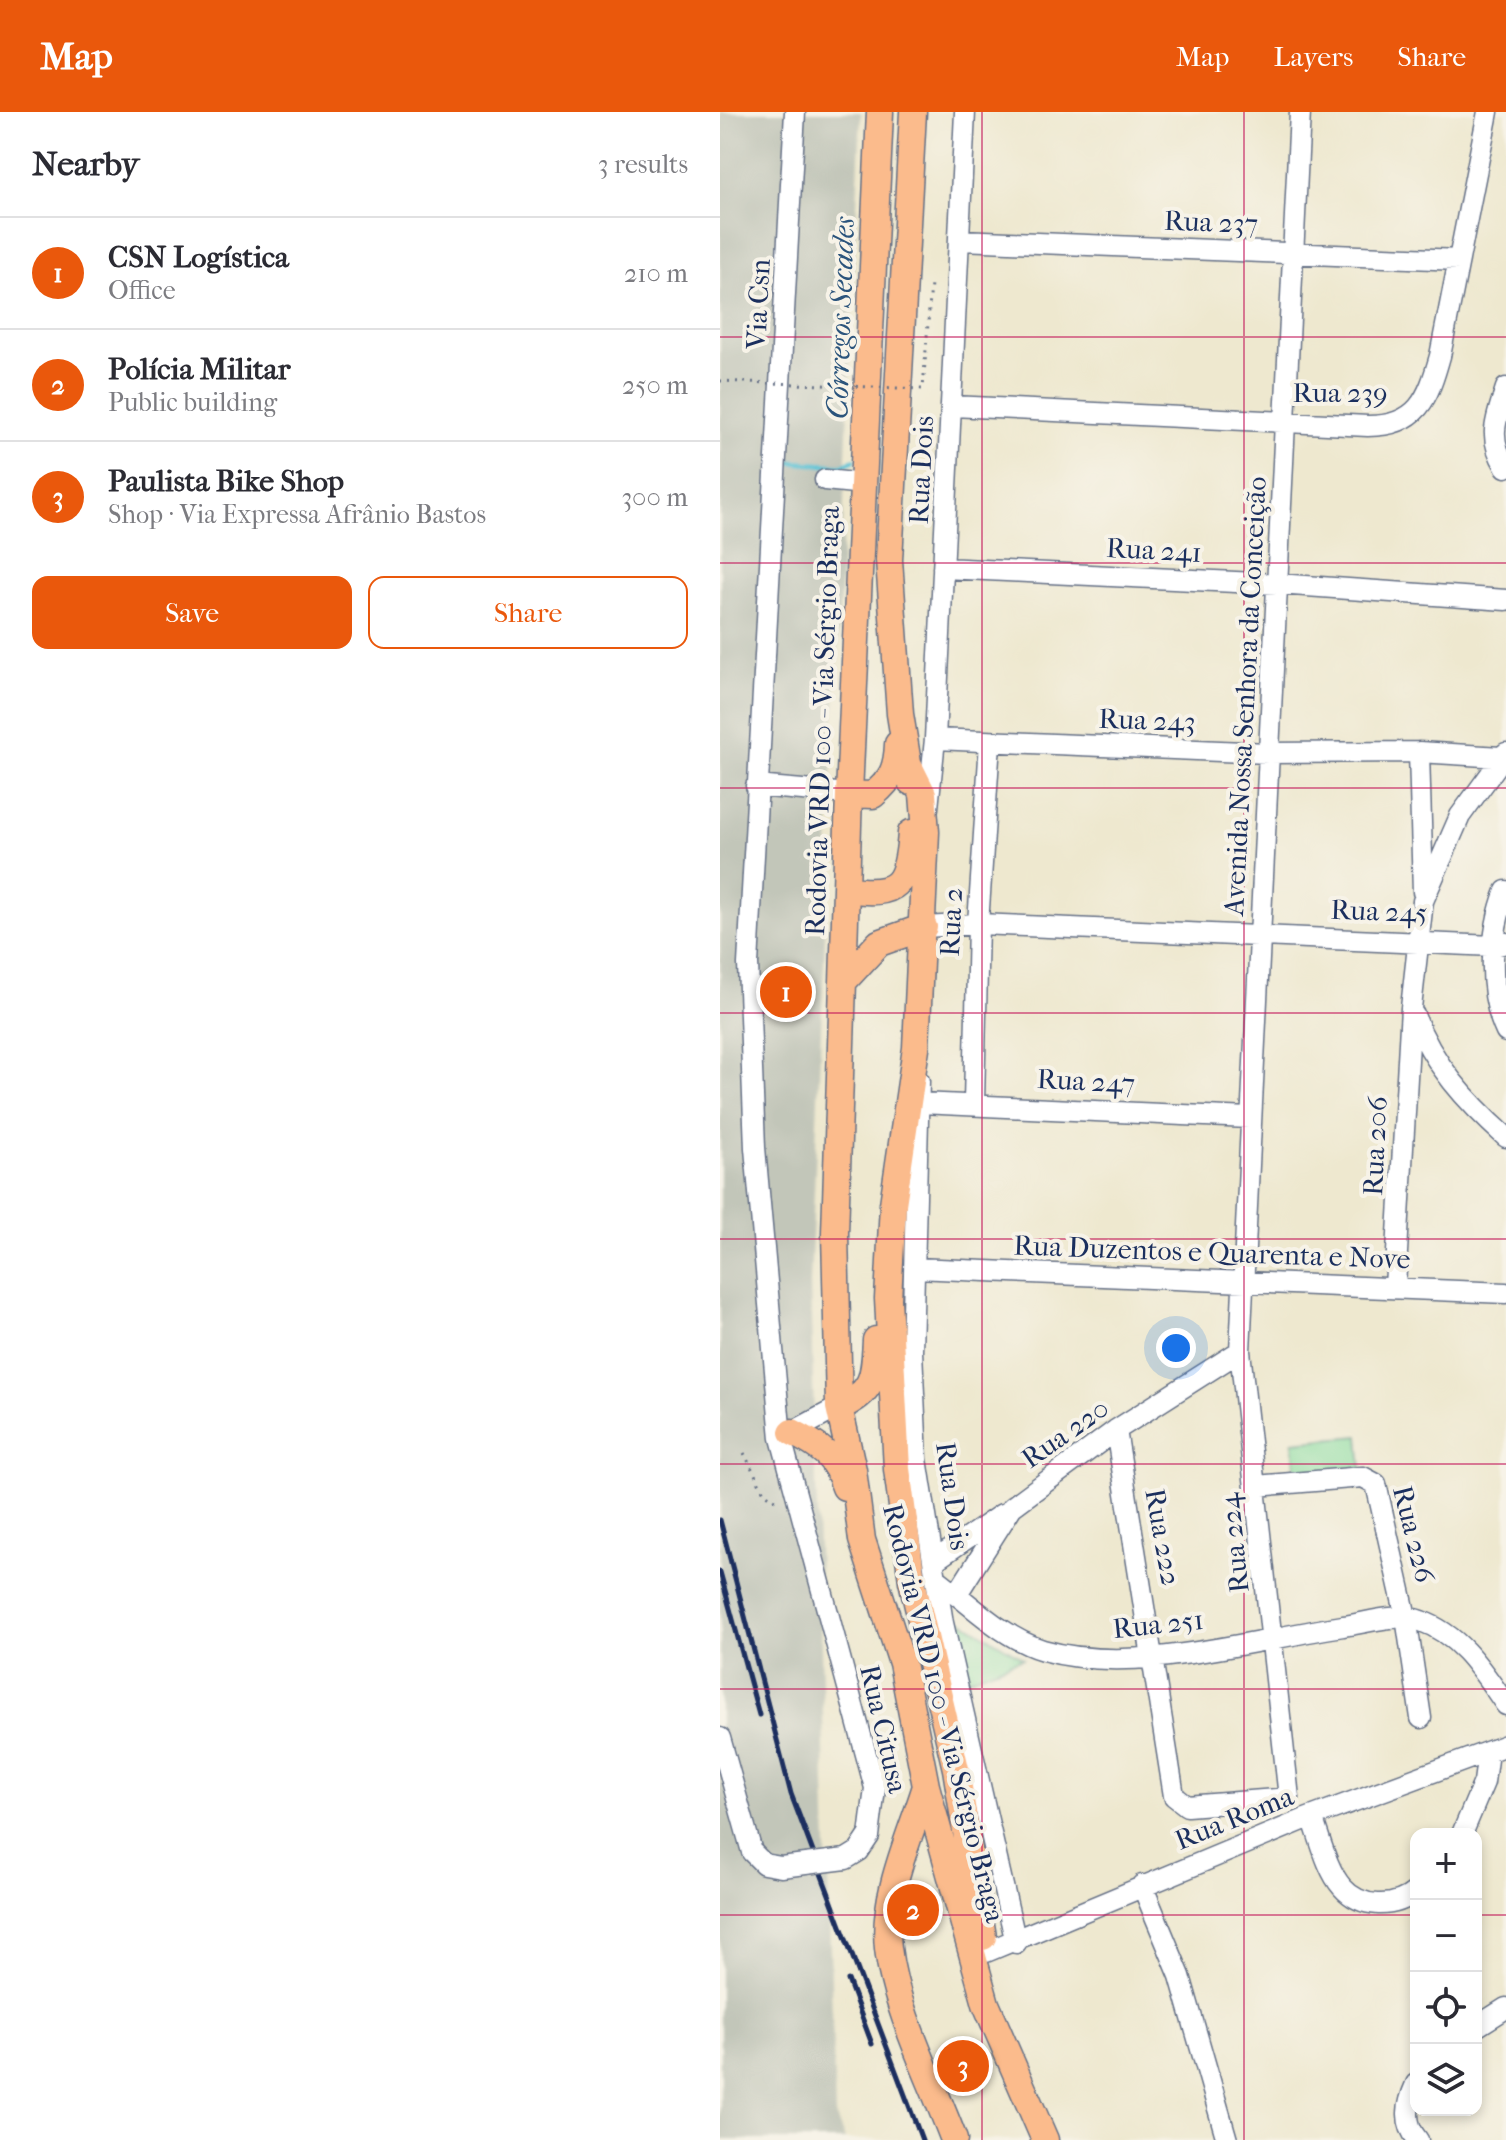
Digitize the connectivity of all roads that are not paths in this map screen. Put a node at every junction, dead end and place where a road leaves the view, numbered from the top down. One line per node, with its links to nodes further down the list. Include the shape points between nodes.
1 (795, 112): 26 (street, Via Csn)
2 (880, 112): 15 (main road, Rodovia VRD 100 - Via Sérgio Braga)
3 (913, 112): 19 (main road, via 889,560)
4 (965, 112): 7 (street, Rua Dois)
5 (1300, 112): 8 (street, Avenida Nossa Senhora da Conceição)
6 (1488, 112): 9 (street, Rua 239)
7 (961, 240): 8 (street, Rua 237); 11 (street, Rua Dois)
8 (1296, 254): 9 (street, Rua 237); 12 (street, Avenida Nossa Senhora da Conceição)
9 (1459, 260): 12 (street, Rua 239, via 1430,393 1418,408 1391,426)
10 (1506, 388): 13 (street, via 1494,444)
11 (952, 406): 12 (street, Rua 239); 16 (street, Rua Dois)
12 (1287, 420): 17 (street, Avenida Nossa Senhora da Conceição)
13 (1506, 467)
14 (825, 480): 15 (street)
15 (864, 484): 27 (main road, Rodovia VRD 100 - Via Sérgio Braga)
16 (943, 568): 17 (street, Rua 241); 20 (street, Rua Dois)
17 (1277, 584): 18 (street, Rua 241); 23 (street, Avenida Nossa Senhora da Conceição)
18 (1506, 600)
19 (900, 714): 25 (main road); 27 (main road, via 897,770 873,795)
20 (935, 739): 21 (street, Rua 243); 28 (street, Rua Dois)
21 (990, 743): 23 (street, Rua 243); 32 (street, Rua 2)
22 (1419, 752): 23 (street, Rua 243); 24 (street, Rua 243); 31 (street)
23 (1268, 753): 34 (street, Avenida Nossa Senhora da Conceição)
24 (1504, 755): 31 (street, via 1460,816)
25 (909, 766): 28 (main road, Rodovia VRD 100 - Via Sérgio Braga, via 923,794); 29 (main road, via 913,799 903,879 890,890 875,893)
26 (756, 786): 27 (street); 55 (street, Via Csn, via 748,964 753,1117)
27 (849, 794): 29 (main road, Rodovia VRD 100 - Via Sérgio Braga)
28 (926, 832): 33 (main road, Rodovia VRD 100 - Via Sérgio Braga)
29 (846, 889): 37 (main road, Rodovia VRD 100 - Via Sérgio Braga)
30 (1506, 891): 36 (street)
31 (1423, 901): 35 (street, Rua 206)
32 (978, 924): 33 (street, Rua 245); 34 (street, Rua 245); 44 (street, Rua 2)
33 (924, 927): 37 (main road, via 879,943); 40 (main road, Rodovia VRD 100 - Via Sérgio Braga)
34 (1262, 935): 35 (street, Rua 245); 45 (street, Avenida Nossa Senhora da Conceição)
35 (1416, 940): 36 (street, Rua 245); 38 (street, Rua 206)
36 (1500, 944): 39 (street, via 1495,993)
37 (843, 982): 53 (main road, Rodovia VRD 100 - Via Sérgio Braga, via 835,1233)
38 (1411, 1008): 41 (street); 42 (street, Rua 206)
39 (1506, 1032)
40 (916, 1048): 43 (street, Rua Dois); 47 (main road, Rodovia VRD 100 - Via Sérgio Braga)
41 (1445, 1074): 42 (street); 46 (street)
42 (1407, 1076): 50 (street, Rua 206)
43 (920, 1103): 44 (street, Rua 247); 48 (street, Rua Dois)
44 (974, 1103): 45 (street, Rua 247)
45 (1249, 1118): 49 (street, Avenida Nossa Senhora da Conceição)
46 (1506, 1137)
47 (900, 1150): 53 (main road, via 872,1379 856,1399); 69 (main road, Rodovia VRD 100 - Via Sérgio Braga, via 888,1299 897,1469 912,1581)
48 (915, 1268): 49 (street, Rua Duzentos e Quarenta e Nove); 59 (street, Rua Dois, via 917,1459)
49 (1241, 1282): 50 (street, Rua Duzentos e Quarenta e Nove); 52 (street, Rua 224)
50 (1395, 1287): 51 (street, Rua Duzentos e Quarenta e Nove)
51 (1506, 1293)
52 (1240, 1351): 54 (street, Rua 220); 56 (street, Rua 224)
53 (839, 1407): 55 (street); 58 (main road, Rodovia VRD 100 - Via Sérgio Braga)
54 (1116, 1430): 57 (street, Rua 220); 63 (street, Rua 222)
55 (786, 1435): 58 (main road, via 826,1451 838,1464); 67 (street, Rua Citusa, bridge, via 800,1508 875,1788 869,1836 859,1851 846,1859 781,1867 764,1864 752,1852)
56 (1256, 1486): 61 (street, Rua 226, via 1370,1479 1376,1484); 62 (street, Rua 224)
57 (1012, 1507): 59 (street); 60 (street, Rua 220)
58 (862, 1540): 64 (main road, Rodovia VRD 100 - Via Sérgio Braga)
59 (936, 1570): 60 (street, Rua 251); 69 (street, Rua Dois)
60 (957, 1594): 63 (street, Rua 251, via 1039,1649 1080,1658)
61 (1406, 1617): 62 (street, Rua 251); 65 (street, via 1449,1635 1474,1659); 66 (street, Rua 226)
62 (1272, 1637): 63 (street, Rua 251); 71 (street, Rua 224, via 1289,1798)
63 (1155, 1658): 71 (street, Rua 222, via 1174,1796 1187,1806)
64 (902, 1663): 69 (main road, via 937,1764); 70 (main road, Rodovia VRD 100 - Via Sérgio Braga)
65 (1506, 1705)
66 (1421, 1718)
67 (720, 1738)
68 (1497, 1748): 72 (street, Rua Roma); 73 (street)
69 (966, 1764): 77 (street, Rua Dois); 78 (main road, Rodovia VRD 100 - Via Sérgio Braga)
70 (926, 1786): 82 (main road, Rodovia VRD 100 - Via Sérgio Braga, via 986,2004); 83 (main road, via 892,1897 888,1946 899,1994)
71 (1257, 1803): 74 (street)
72 (1312, 1817): 74 (street, Rua Roma); 76 (street, via 1340,1886 1372,1905)
73 (1465, 1828)
74 (1262, 1839): 75 (street, Rua Roma)
75 (1142, 1885): 77 (street, Rua Roma); 84 (street, via 1180,1976)
76 (1410, 1894)
77 (1016, 1943): 78 (street, Rua Roma)
78 (986, 1952): 82 (main road, Rodovia VRD 100 - Via Sérgio Braga)
79 (1506, 2008): 80 (street)
80 (1482, 2023)
81 (1410, 2101): 85 (street, via 1406,2112)
82 (1041, 2130)
83 (954, 2140)
84 (1227, 2140)
85 (1418, 2140)

